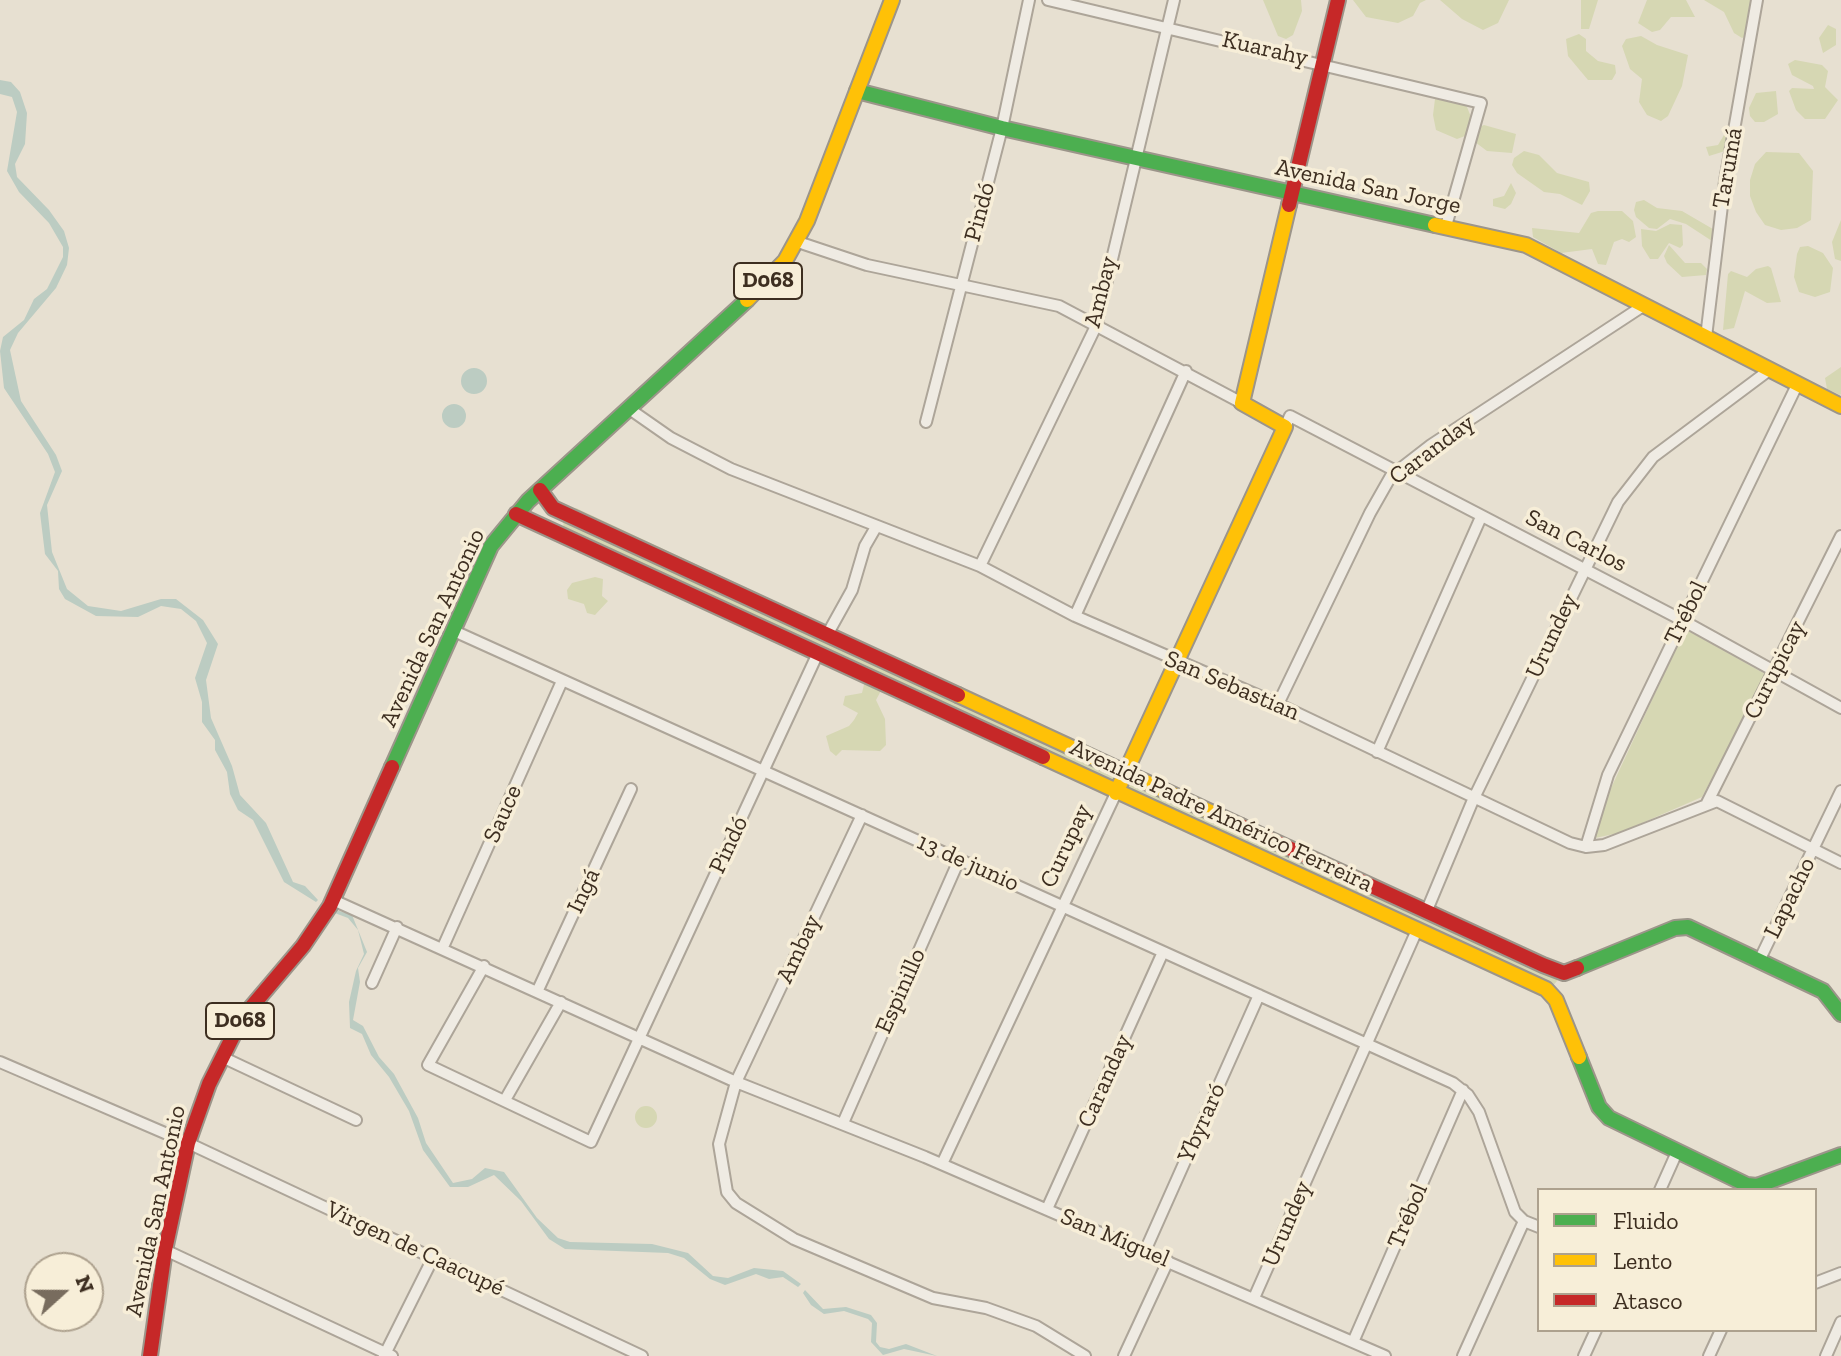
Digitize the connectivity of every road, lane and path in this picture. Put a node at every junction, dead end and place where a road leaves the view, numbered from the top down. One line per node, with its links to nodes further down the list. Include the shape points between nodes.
1 (892, 0): 9 (street, Avenida San Antonio / D068)
2 (1029, 0): 10 (street, Pindó)
3 (1048, 0): 7 (street, Kuarahy)
4 (1174, 0): 7 (street, Ambay)
5 (1338, 0): 8 (street)
6 (1757, 0): 18 (street, Tarumá, via 1725,181)
7 (1167, 27): 8 (street, Kuarahy); 11 (street, Ambay)
8 (1322, 62): 12 (street); 13 (street, Kuarahy, via 1481,103)
9 (857, 91): 10 (street, Avenida San Jorge); 14 (street, Avenida San Antonio / D068)
10 (1002, 128): 11 (street, Avenida San Jorge); 15 (street, Pindó)
11 (1134, 158): 12 (street, Avenida San Jorge); 17 (street, Ambay)
12 (1291, 194): 13 (street, Avenida San Jorge); 22 (street)
13 (1446, 226): 16 (street, Avenida San Jorge, via 1526,245)
14 (798, 242): 15 (street, San Carlos, via 867,265); 24 (street, Avenida San Antonio / D068, via 770,279)
15 (961, 284): 17 (street, San Carlos, via 1059,306); 25 (street, Pindó)
16 (1643, 306): 18 (street, Avenida San Jorge); 27 (street, Caranday)
17 (1096, 326): 19 (street, San Carlos); 35 (street, Ambay)
18 (1706, 337): 20 (street, Avenida San Jorge)
19 (1186, 371): 22 (street, San Carlos); 37 (street)
20 (1768, 371): 21 (street, Avenida San Jorge); 36 (street, Urundey, via 1643,468 1618,502)
21 (1797, 385): 23 (street, Avenida San Jorge); 38 (street, Trébol)
22 (1242, 403): 26 (street, San Carlos)
23 (1841, 406)
24 (628, 408): 28 (street, Avenida San Antonio / D068); 33 (street, San Sebastian, via 731,469)
25 (926, 422)
26 (1287, 422): 27 (street, San Carlos); 42 (street, Curupay)
27 (1395, 473): 31 (street, San Carlos); 45 (street, Caranday, via 1384,484)
28 (540, 490): 29 (street, Avenida Padre Américo Ferreira); 30 (street, Avenida San Antonio / D068)
29 (553, 508): 32 (street); 40 (street, Avenida Padre Américo Ferreira)
30 (516, 514): 32 (street, Avenida Padre Américo Ferreira); 39 (street, Avenida San Antonio / D068, via 491,546)
31 (1481, 517): 36 (street, San Carlos); 47 (street)
32 (542, 523): 41 (street, Avenida Padre Américo Ferreira)
33 (876, 527): 35 (street, San Sebastian); 40 (street, via 852,590)
34 (1841, 536): 43 (street, Curupicay)
35 (980, 566): 37 (street, San Sebastian)
36 (1583, 571): 38 (street, San Carlos); 53 (street, Urundey)
37 (1075, 616): 42 (street, San Sebastian)
38 (1682, 620): 43 (street, San Carlos); 56 (street, Trébol, via 1608,775)
39 (454, 631): 44 (street, 13 de junio); 61 (street, Avenida San Antonio / D068)
40 (827, 635): 49 (street, Avenida Padre Américo Ferreira)
41 (818, 653): 48 (street, Pindó); 52 (street, Avenida Padre Américo Ferreira)
42 (1177, 663): 45 (street, San Sebastian); 49 (street, Curupay)
43 (1775, 672): 46 (street, San Carlos); 54 (street, Curupicay)
44 (562, 681): 48 (street, 13 de junio); 65 (street, Sauce)
45 (1278, 704): 47 (street, San Sebastian)
46 (1841, 708)
47 (1377, 752): 53 (street, San Sebastian)
48 (764, 769): 55 (street, 13 de junio); 76 (street, Pindó)
49 (1125, 772): 52 (street, Curupay); 62 (street, Avenida Padre Américo Ferreira)
50 (631, 789): 71 (street, Ingá)
51 (1841, 791): 57 (street, Lapacho)
52 (1116, 793): 60 (street, Curupay); 64 (street, Avenida Padre Américo Ferreira)
53 (1473, 800): 56 (street, San Sebastian); 62 (street, Urundey)
54 (1707, 803): 56 (street, via 1622,840); 57 (street, via 1728,805)
55 (862, 815): 58 (street, 13 de junio); 80 (street, Ambay)
56 (1586, 847)
57 (1813, 850): 59 (street); 67 (street, Lapacho)
58 (959, 860): 60 (street, 13 de junio); 84 (street, Espinillo)
59 (1841, 863)
60 (1063, 905): 66 (street, 13 de junio); 88 (street, Curupay)
61 (329, 908): 63 (street, San Miguel); 78 (street, Avenida San Antonio / D068, via 259,994)
62 (1427, 910): 69 (street, Avenida Padre Américo Ferreira)
63 (397, 927): 65 (street, San Miguel); 70 (street)
64 (1417, 930): 73 (street, Avenida Padre Américo Ferreira, via 1546,989); 77 (street, Urundey)
65 (443, 947): 68 (street, San Miguel)
66 (1163, 952): 72 (street, 13 de junio); 90 (street, Caranday)
67 (1759, 961): 69 (street, via 1682,926); 75 (street, via 1823,991)
68 (484, 966): 71 (street, San Miguel); 82 (street, via 428,1065)
69 (1564, 973): 73 (street, via 1556,984)
70 (372, 983)
71 (537, 992): 74 (street, San Miguel)
72 (1259, 995): 77 (street, 13 de junio); 94 (street, Ybyraró)
73 (1556, 1000): 86 (street, via 1599,1107 1609,1118)
74 (561, 1002): 76 (street, San Miguel); 82 (street)
75 (1841, 1014)
76 (639, 1036): 80 (street, San Miguel); 82 (street, Pindó, via 591,1142)
77 (1365, 1043): 81 (street, 13 de junio); 99 (street, Urundey)
78 (222, 1057): 83 (street); 85 (street, Avenida San Antonio / D068)
79 (0, 1062): 85 (street, Virgen de Caacupé)
80 (736, 1082): 84 (street, San Miguel); 107 (street, Ambay, via 719,1144 722,1179 736,1203 794,1239 933,1298 986,1308 1036,1326)
81 (1463, 1090): 91 (street, via 1479,1112 1510,1203); 103 (street, Trébol)
82 (505, 1100)
83 (356, 1120)
84 (843, 1123): 88 (street, San Miguel)
85 (188, 1143): 93 (street, Avenida San Antonio / D068); 95 (street, Virgen de Caacupé)
86 (1677, 1152): 87 (street, via 1757,1186); 89 (street)
87 (1841, 1155)
88 (942, 1164): 90 (street, San Miguel)
89 (1661, 1188)
90 (1047, 1209): 94 (street, San Miguel)
91 (1524, 1221): 92 (street); 110 (street)
92 (1537, 1226)
93 (165, 1250): 104 (street); 105 (street, Avenida San Antonio / D068)
94 (1145, 1251): 96 (street, San Miguel)
95 (433, 1258): 104 (street); 106 (street, Virgen de Caacupé)
96 (1168, 1261): 99 (street, San Miguel); 108 (street)
97 (1841, 1273): 98 (street)
98 (1817, 1282)
99 (1254, 1298): 103 (street, San Miguel)
100 (1841, 1322): 113 (street)
101 (1595, 1332): 111 (street)
102 (1720, 1332): 112 (street)
103 (1353, 1342): 109 (street, San Miguel)
104 (387, 1355)
105 (150, 1356)
106 (642, 1356)
107 (1085, 1356)
108 (1124, 1356)
109 (1385, 1356)
110 (1463, 1356)
111 (1584, 1356)
112 (1709, 1356)
113 (1826, 1356)

